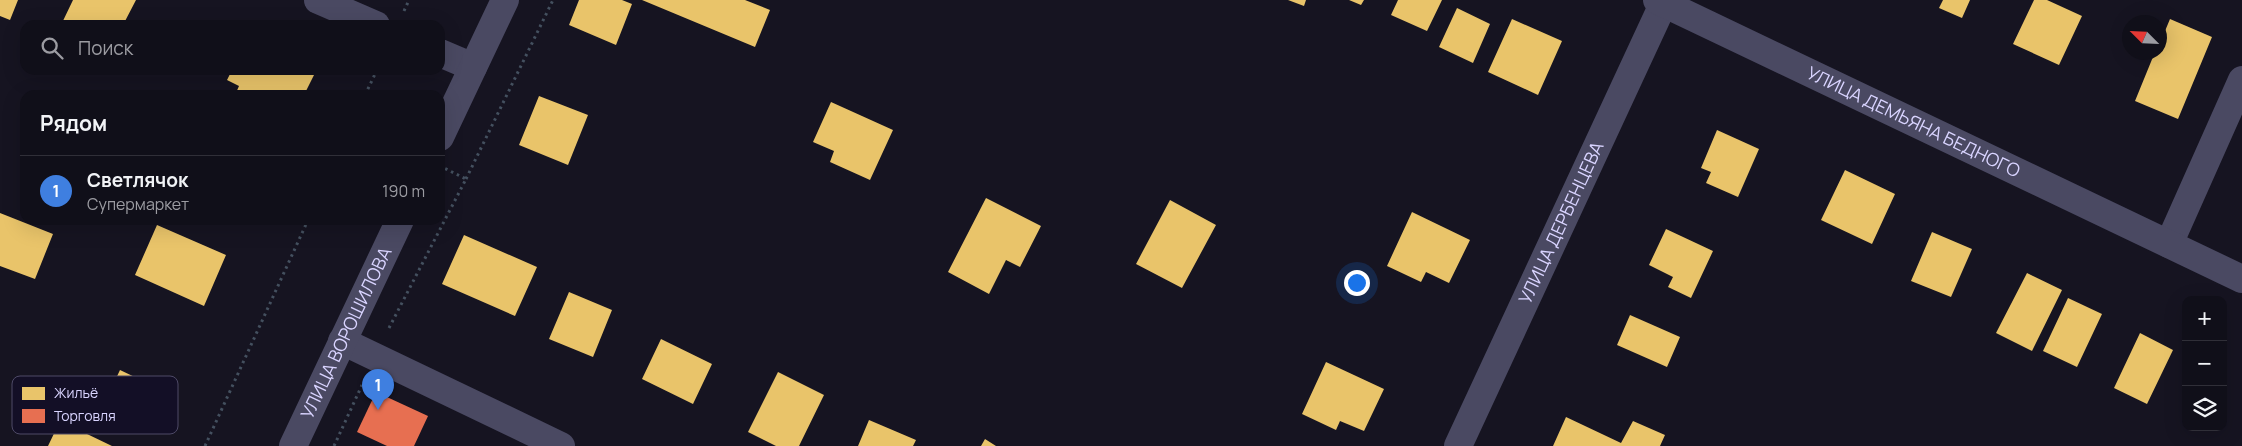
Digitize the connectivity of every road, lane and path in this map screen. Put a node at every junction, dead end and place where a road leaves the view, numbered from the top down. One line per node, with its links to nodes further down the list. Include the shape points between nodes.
1 (318, 0): 5 (street)
2 (505, 0): 7 (street)
3 (553, 0): 13 (path)
4 (1662, 1): 18 (street, УЛИЦА ДЕМЬЯНА БЕДНОГО); 26 (street, УЛИЦА ДЕРБЕНЦЕВА)
5 (364, 20)
6 (445, 55): 7 (street)
7 (473, 67): 11 (street)
8 (375, 75): 10 (path)
9 (2242, 80): 18 (street)
10 (368, 90)
11 (445, 126)
12 (445, 168): 13 (path)
13 (466, 179): 14 (path)
14 (445, 220)
15 (306, 225): 22 (path)
16 (398, 225): 20 (street, УЛИЦА ВОРОШИЛОВА)
17 (442, 225): 21 (path)
18 (2169, 244): 19 (street, УЛИЦА ДЕМЬЯНА БЕДНОГО)
19 (2242, 279)
20 (342, 341): 21 (street); 23 (street, УЛИЦА ВОРОШИЛОВА)
21 (375, 357): 24 (path); 25 (street)
22 (204, 446)
23 (293, 446)
24 (334, 446)
25 (561, 446)
26 (1458, 446)

